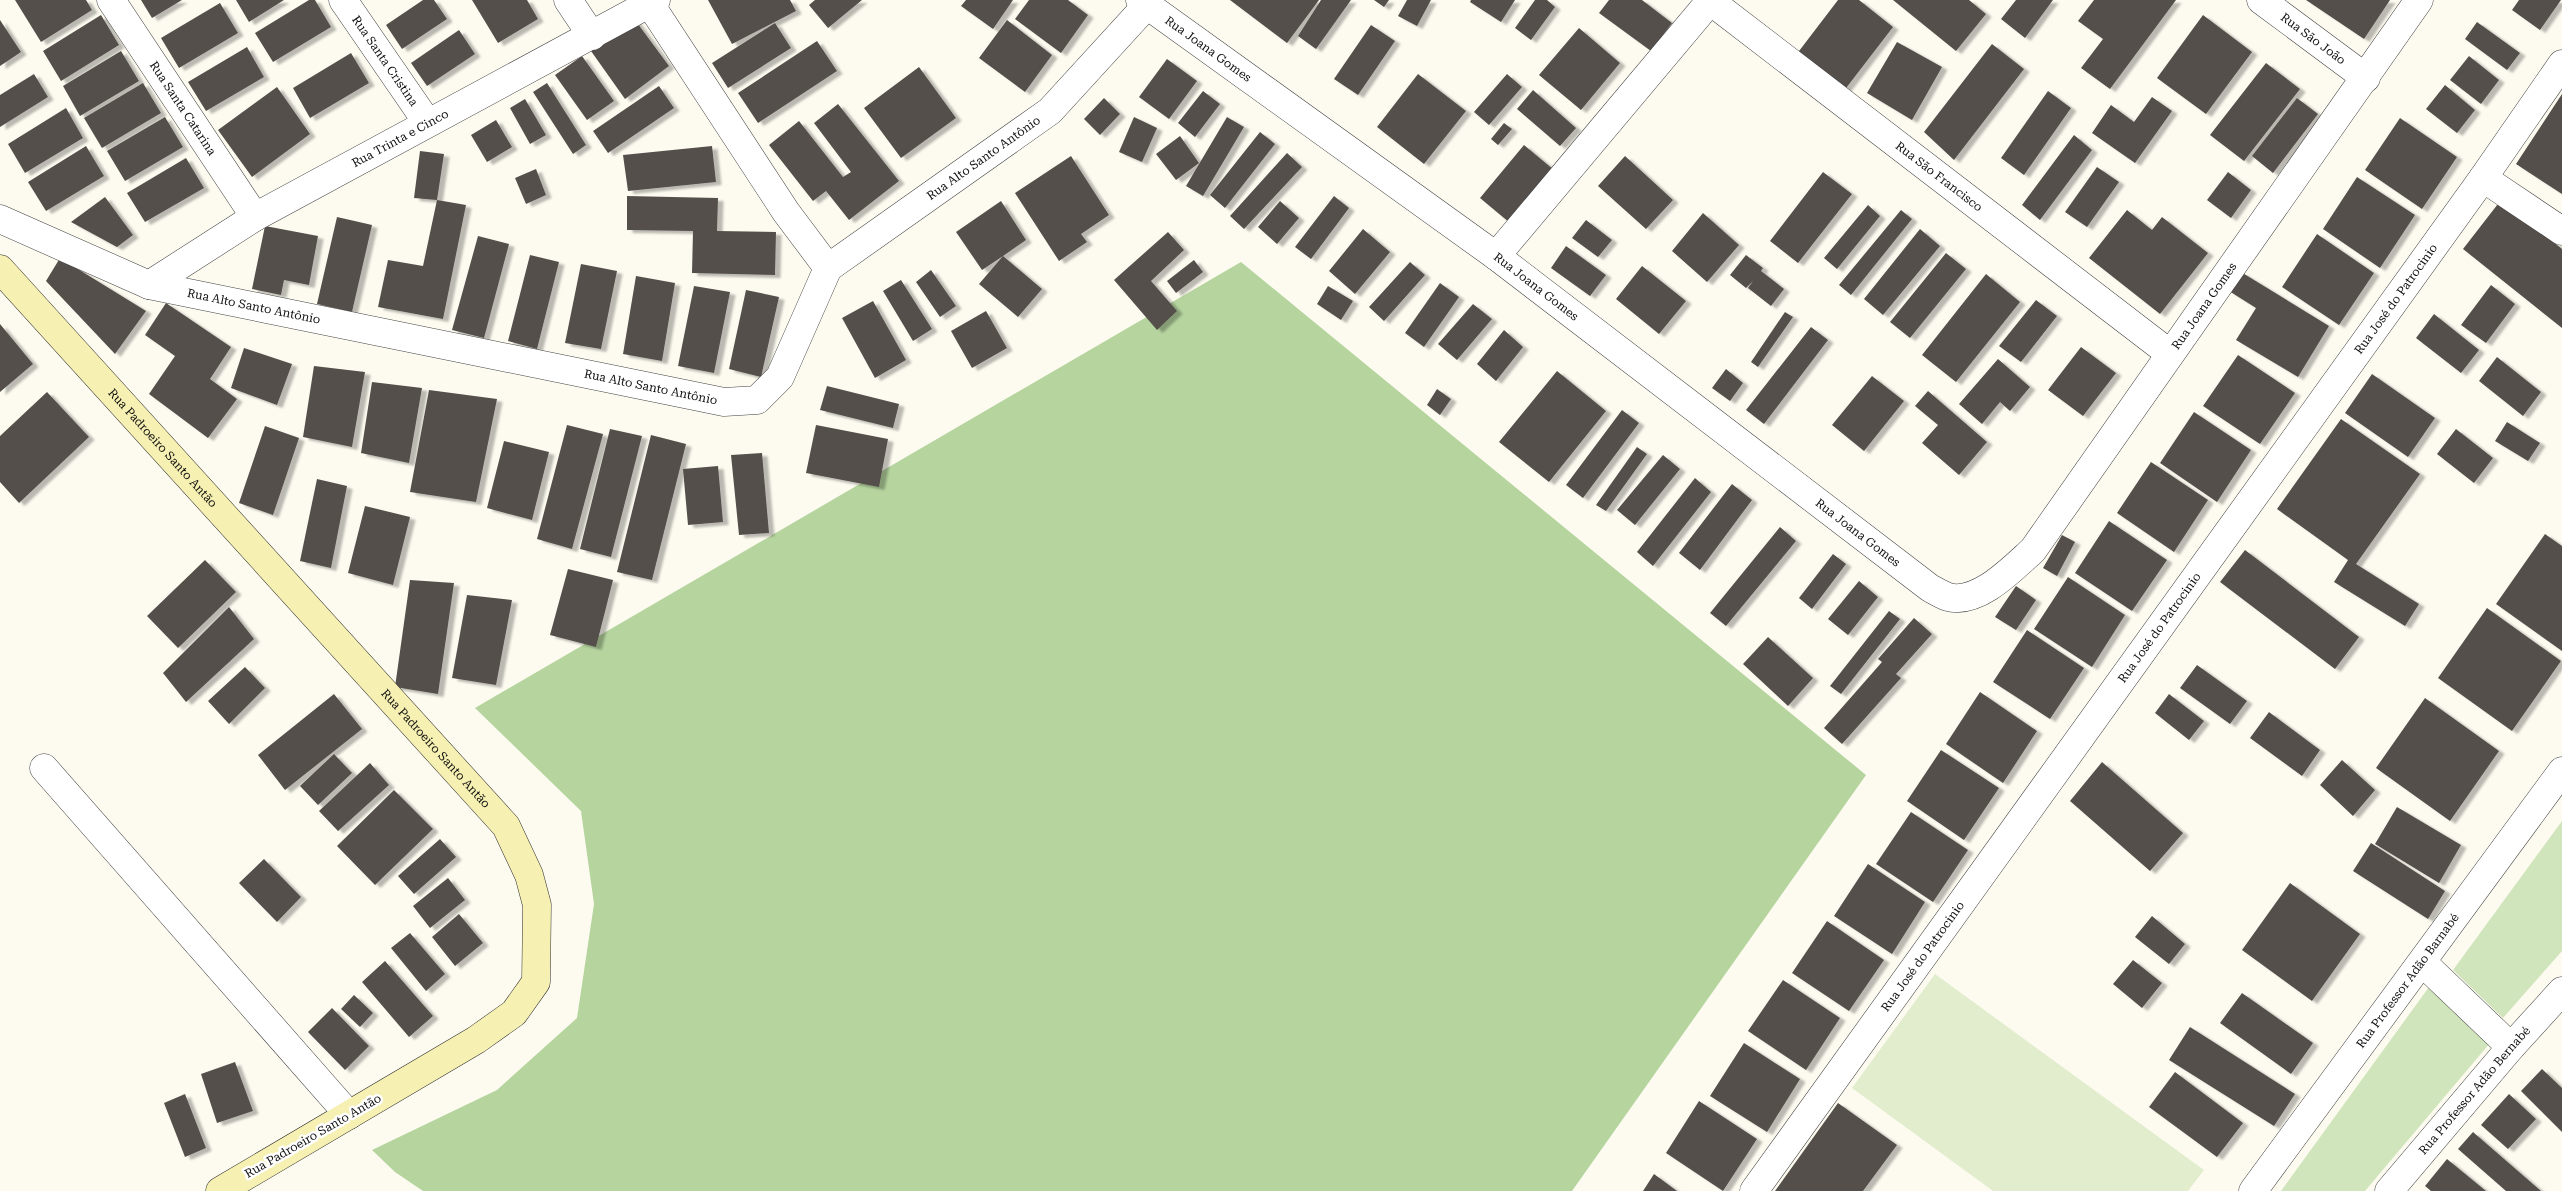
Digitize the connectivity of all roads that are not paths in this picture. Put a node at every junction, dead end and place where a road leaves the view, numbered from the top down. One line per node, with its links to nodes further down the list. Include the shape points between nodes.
1 (111, 0): 14 (street, Rua Santa Catarina)
2 (343, 0): 12 (street, Rua Santa Cristina)
3 (568, 0): 9 (street)
4 (1710, 0): 17 (street); 21 (street, Rua São Francisco)
5 (2261, 0): 11 (street, Rua São João)
6 (2419, 0): 11 (street, Rua Joana Gomes)
7 (653, 2): 9 (street, Rua Trinta e Cinco); 18 (street, via 786,212)
8 (1144, 2): 17 (street, Rua Joana Gomes); 18 (street, Rua Alto Santo Antônio, via 1050,110)
9 (592, 36): 12 (street, Rua Trinta e Cinco)
10 (2562, 64): 13 (street, Rua José do Patrocinio)
11 (2366, 78): 21 (street, Rua Joana Gomes)
12 (427, 122): 14 (street, Rua Trinta e Cinco)
13 (2483, 178): 16 (street); 29 (street, Rua José do Patrocinio)
14 (255, 218): 20 (street, Rua Trinta e Cinco)
15 (0, 219): 20 (street, Rua Alto Santo Antônio)
16 (2562, 231)
17 (1496, 256): 21 (street, Rua Joana Gomes, via 1930,588 1949,597 1976,594 2001,579 2032,550)
18 (828, 268): 20 (street, Rua Alto Santo Antônio, via 780,377 756,400 724,402)
19 (0, 269): 27 (main road, Rua Padroeiro Santo Antão, via 506,826 529,875 537,905 536,982 514,1013 476,1040)
20 (149, 285)
21 (2169, 353)
22 (44, 768): 27 (street)
23 (2562, 770): 24 (street, Rua Professor Adão Barnabé)
24 (2423, 963): 26 (street); 30 (street, Rua Professor Adão Barnabé)
25 (2562, 991): 26 (street, Rua Professor Adão Bernabé)
26 (2511, 1047): 31 (street, Rua Professor Adão Bernabé)
27 (349, 1115): 28 (main road, Rua Padroeiro Santo Antão)
28 (220, 1191)
29 (1754, 1191)
30 (2253, 1191)
31 (2389, 1191)

